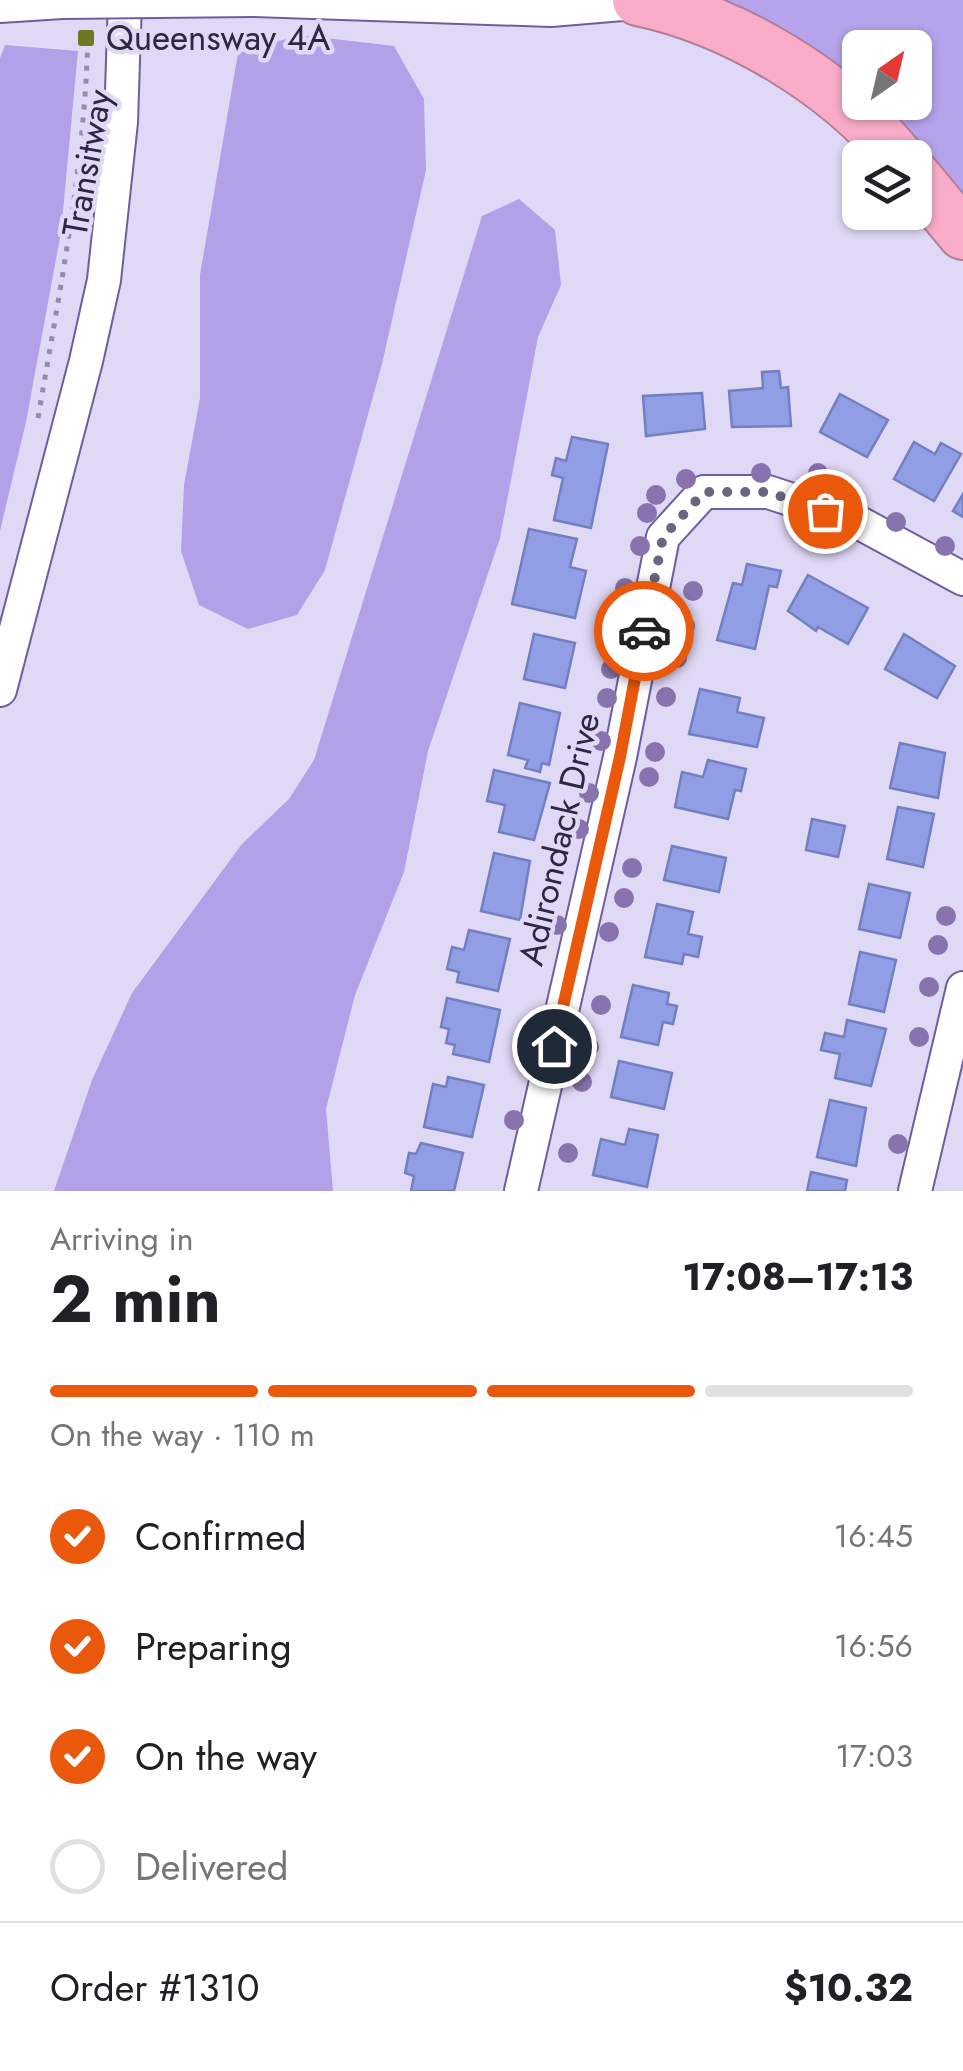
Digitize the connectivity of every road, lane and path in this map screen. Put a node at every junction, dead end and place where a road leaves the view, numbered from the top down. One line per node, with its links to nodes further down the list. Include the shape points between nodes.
1 (125, 0): 10 (street, Transitway, via 122,122)
2 (146, 0): 10 (street, Transitway, via 130,185)
3 (252, 0): 4 (street, via 551,10); 6 (street, bridge)
4 (642, 1): 7 (highway, via 770,52 830,89)
5 (0, 6): 6 (street)
6 (75, 8): 11 (path, via 83,110)
7 (885, 140)
8 (932, 197): 9 (highway)
9 (963, 234)
10 (104, 280): 13 (street, Transitway)
11 (36, 431)
12 (963, 579): 15 (street, Adirondack Drive, via 854,520 768,492 704,492 663,537)
13 (0, 690)
14 (963, 988): 16 (street)
15 (520, 1191)
16 (915, 1191)

